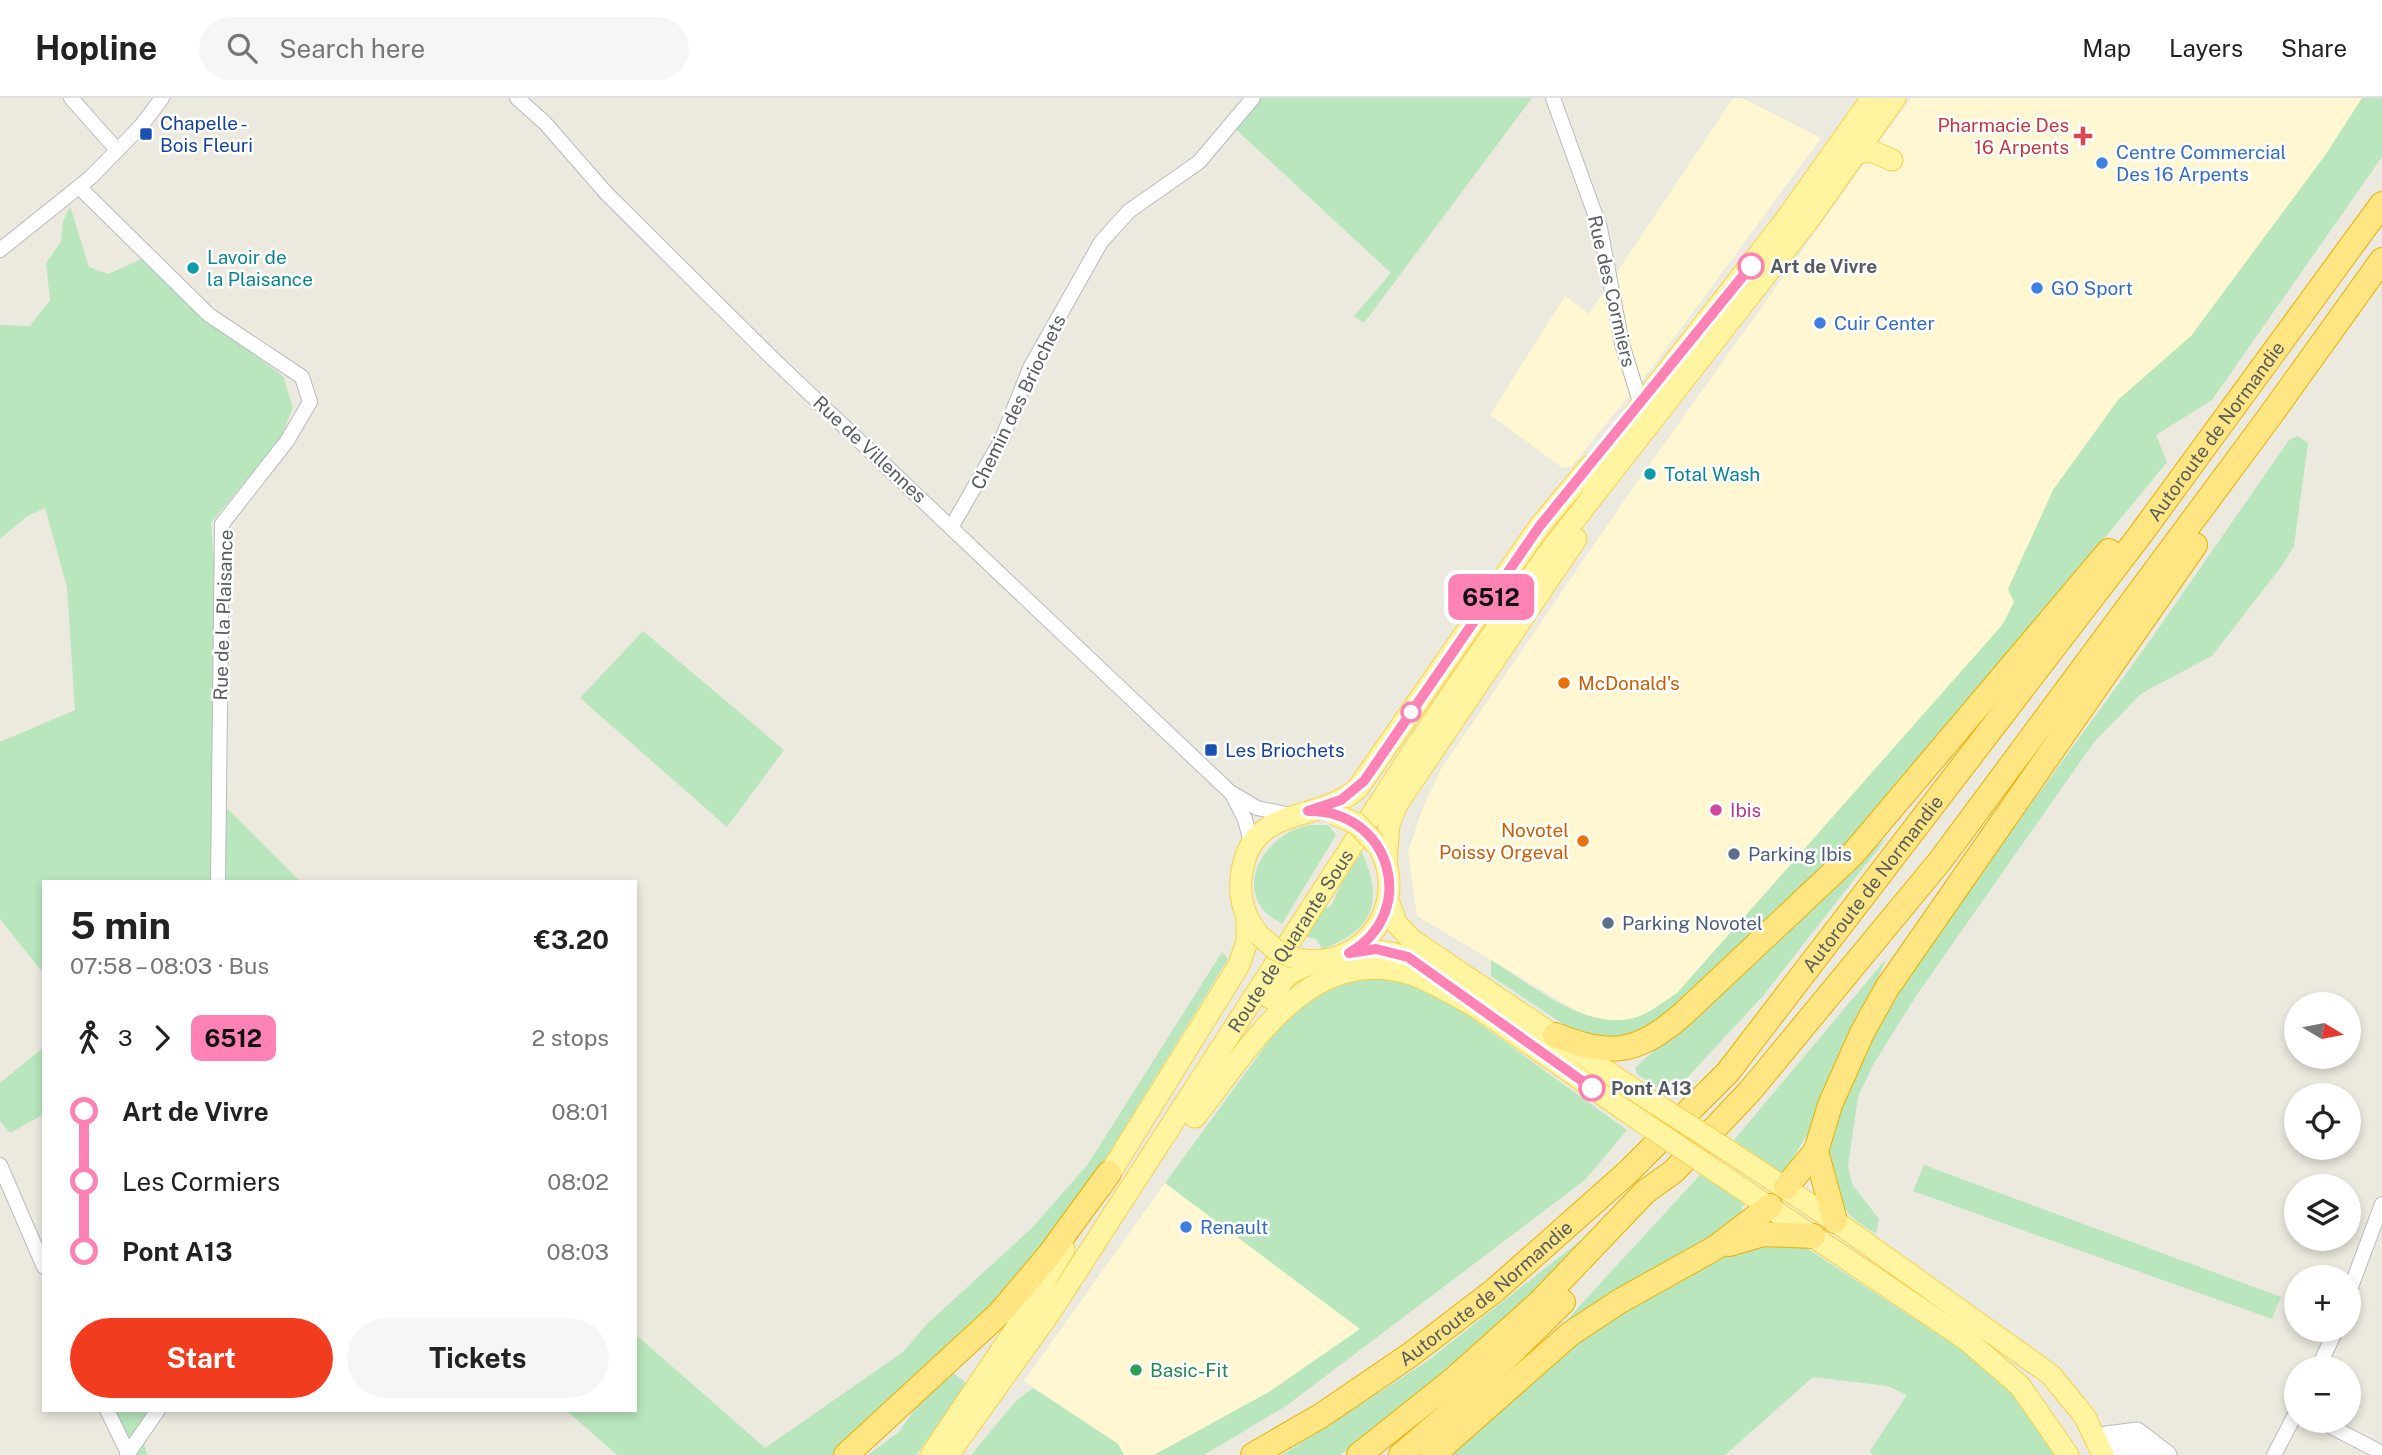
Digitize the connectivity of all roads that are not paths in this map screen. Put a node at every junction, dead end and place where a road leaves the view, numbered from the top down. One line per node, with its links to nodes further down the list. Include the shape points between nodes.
1 (71, 98): 8 (street)
2 (162, 98): 8 (street)
3 (517, 98): 20 (street, Rue de Villennes, via 773,359)
4 (1254, 98): 20 (street, Chemin des Briochets, via 1199,162 1129,211 1101,242 1030,368 996,450)
5 (1553, 98): 15 (street, Rue des Cormiers, via 1600,228)
6 (1872, 98): 16 (main road, Route de Quarante Sous, via 1784,222)
7 (1895, 98): 9 (main road, Route de Quarante Sous)
8 (117, 150): 11 (street)
9 (1857, 153): 10 (main road, via 1871,151); 17 (main road, Route de Quarante Sous)
10 (1892, 160)
11 (79, 187): 13 (street); 26 (street, Rue de la Plaisance, via 209,314 303,377 310,402 287,441 222,524)
12 (2382, 204): 21 (highway, Autoroute de Normandie)
13 (0, 250)
14 (2382, 260): 19 (highway, Autoroute de Normandie)
15 (1631, 374): 16 (street, via 1650,380); 18 (street, Rue des Cormiers)
16 (1664, 376): 18 (main road, Route de Quarante Sous)
17 (1667, 401): 25 (main road, via 1397,804); 54 (main road, Route de Quarante Sous, via 1536,570 1415,748 1049,1314)
18 (1641, 405): 23 (main road, via 1539,527 1364,781 1341,800); 54 (main road, Route de Quarante Sous, via 1408,740 1049,1295)
19 (2270, 416): 34 (highway, via 2259,456 1887,988 1830,1105); 36 (highway, Autoroute de Normandie, via 1940,861 1750,1091)
20 (952, 526): 22 (street, Rue de Villennes)
21 (2140, 535): 32 (highway, via 2112,547 1852,855 1666,1028 1632,1048 1610,1051); 57 (highway, Autoroute de Normandie, via 1728,1072 1628,1172 1495,1290 1322,1415)
22 (1230, 792): 23 (street, Rue de Villennes, via 1256,808); 24 (street, Rue de Villennes, via 1245,819)
23 (1300, 813): 24 (main road, via 1268,828); 25 (main road, bridge, via 1334,814 1357,824)
24 (1252, 847): 28 (main road, via 1241,880)
25 (1381, 853): 27 (main road, via 1389,881)
26 (218, 880)
27 (1388, 900): 29 (main road, via 1374,931); 32 (main road, via 1396,923 1412,940)
28 (1247, 917): 30 (main road, bridge, via 1276,950); 37 (main road, via 1247,942 1239,965)
29 (1349, 953): 30 (main road); 31 (main road, via 1376,949 1408,957)
30 (1316, 961): 33 (main road, via 1283,979)
31 (1478, 1008): 33 (main road, via 1396,970 1364,969 1333,975 1286,1004); 38 (main road, bridge, via 1729,1180)
32 (1555, 1035): 38 (main road, bridge, via 1744,1161)
33 (1195, 1117): 56 (main road, via 1028,1367)
34 (1816, 1151): 38 (highway); 40 (highway)
35 (0, 1166): 43 (street)
36 (1674, 1171): 58 (highway, Autoroute de Normandie, via 1646,1192 1540,1302); 59 (highway, via 1657,1202 1554,1311)
37 (1109, 1173): 54 (main road); 55 (highway, via 1000,1313)
38 (1778, 1197): 40 (main road); 41 (main road); 42 (highway)
39 (2382, 1204): 44 (street)
40 (1835, 1221): 50 (main road, via 2051,1375 2085,1417)
41 (1813, 1236): 42 (highway, via 1763,1234); 45 (main road, via 1967,1340)
42 (1715, 1248): 60 (highway, via 1570,1334)
43 (42, 1262)
44 (2359, 1265)
45 (2020, 1386): 50 (main road, via 2042,1396 2074,1442); 61 (main road)
46 (108, 1412): 51 (street)
47 (157, 1412): 51 (street)
48 (2286, 1433): 62 (street)
49 (2343, 1433): 53 (street)
50 (2097, 1452): 52 (street)
51 (127, 1453)
52 (2165, 1453)
53 (2382, 1453)
54 (937, 1454)
55 (846, 1455)
56 (962, 1455)
57 (1252, 1455)
58 (1359, 1455)
59 (1401, 1455)
60 (1433, 1455)
61 (2068, 1455)
62 (2274, 1455)

